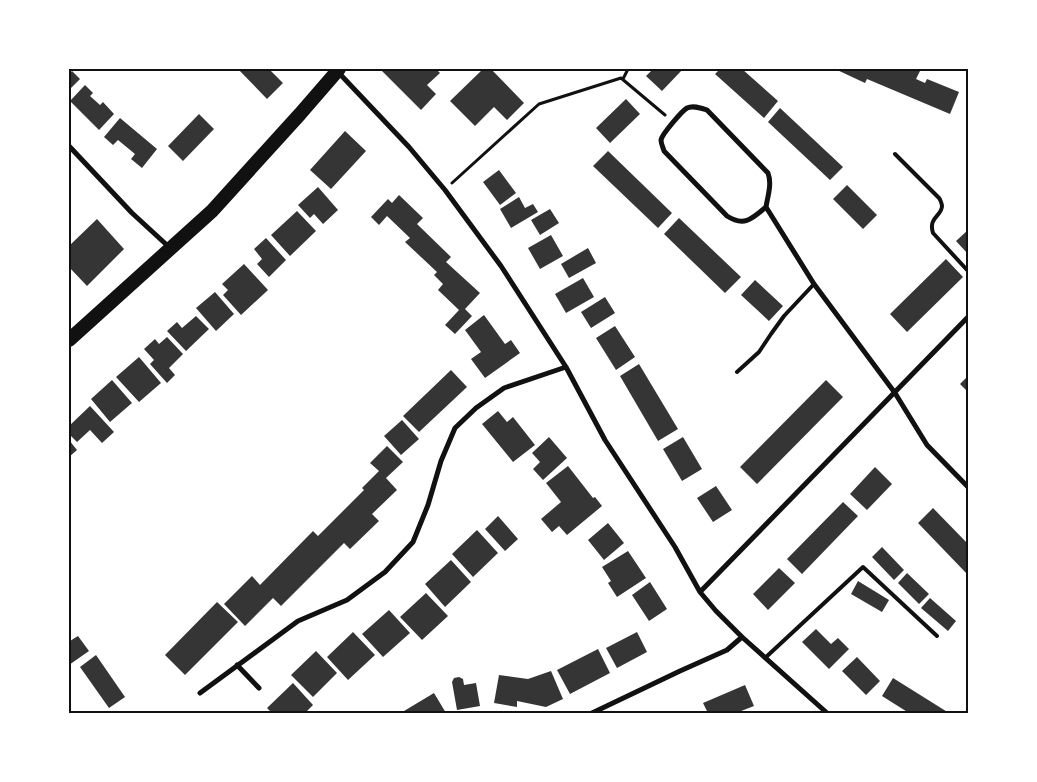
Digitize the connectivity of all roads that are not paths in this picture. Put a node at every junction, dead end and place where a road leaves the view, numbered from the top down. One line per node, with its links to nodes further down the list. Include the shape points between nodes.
1 (338, 70): 5 (highway, via 212,211); 10 (street, via 445,190 501,266)
2 (69, 146): 5 (street)
3 (895, 154): 6 (lane, via 939,198 942,208 932,222 932,228)
4 (766, 207): 4 (street, via 770,186 768,173 707,110 687,108 661,137 664,151 726,216 744,221 752,219); 7 (street)
5 (170, 248): 9 (highway)
6 (968, 272)
7 (814, 284): 11 (lane, via 784,316 759,352); 12 (street)
8 (968, 317): 12 (street)
9 (69, 340)
10 (566, 367): 14 (street, via 605,440 675,547); 18 (street, via 504,388 455,428 413,542 385,572 346,600 298,621)
11 (737, 372)
12 (894, 393): 13 (street, via 927,445); 14 (street)
13 (968, 488)
14 (700, 592): 16 (street)
15 (937, 636): 17 (lane, via 863,567)
16 (742, 637): 17 (street); 21 (street, via 727,650)
17 (765, 658): 22 (street)
18 (237, 665): 19 (street); 20 (street)
19 (258, 688)
20 (200, 693)
21 (592, 713)
22 (827, 713)

